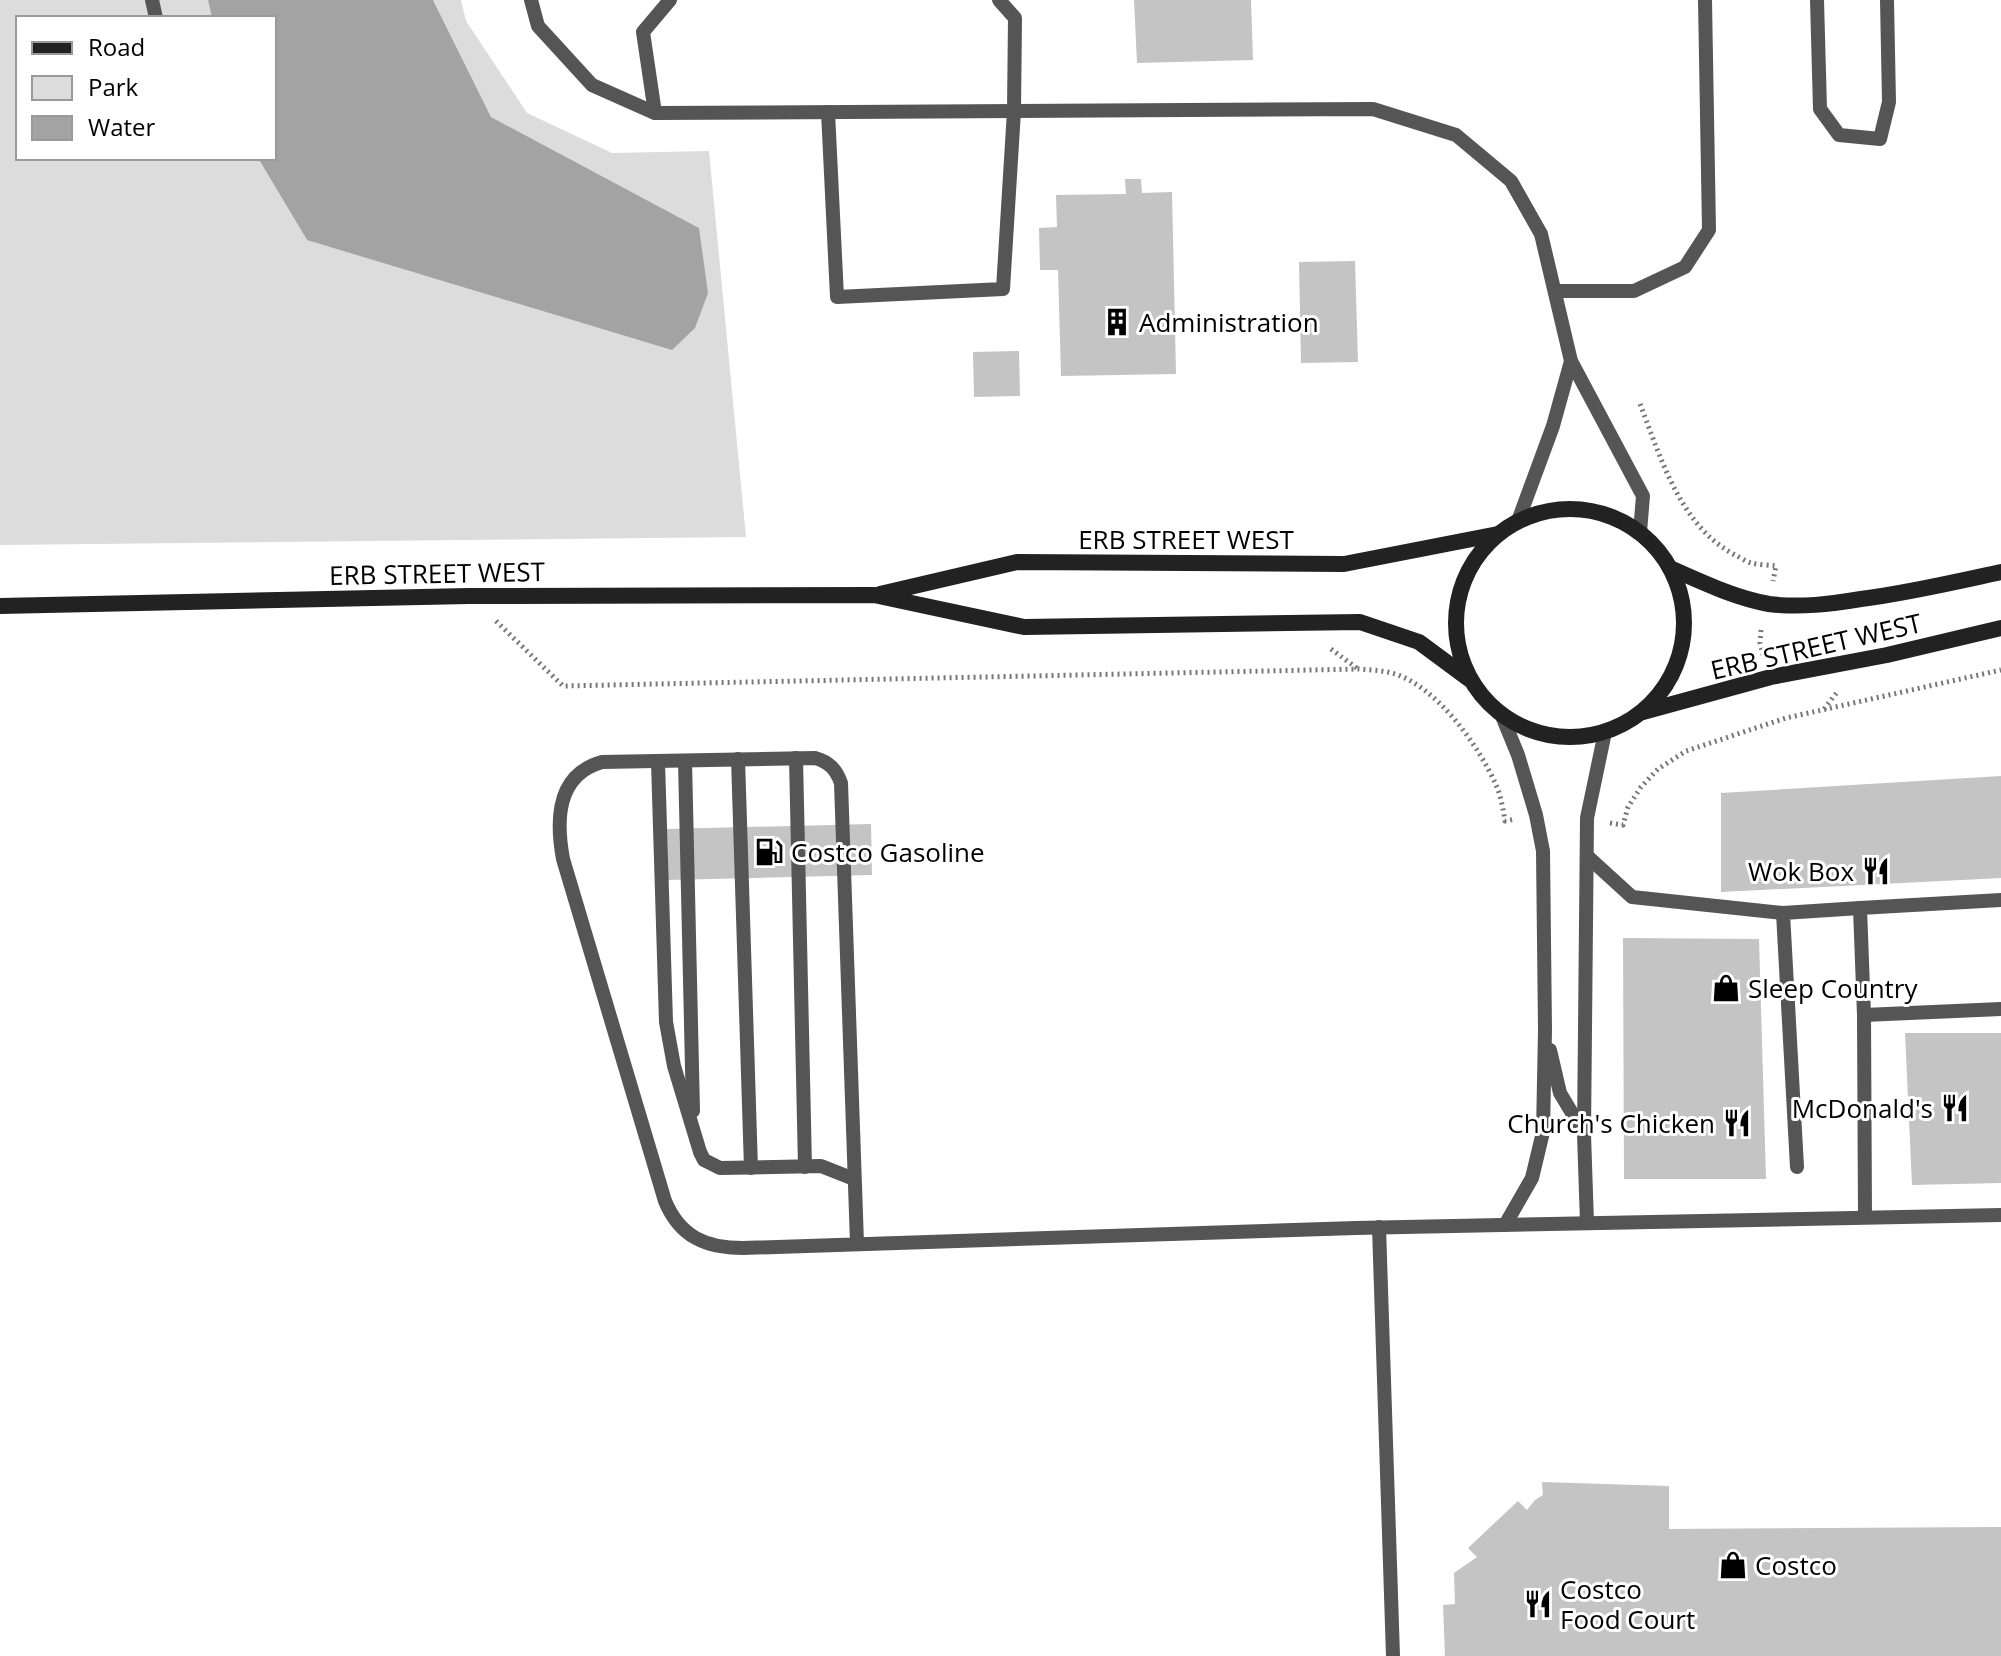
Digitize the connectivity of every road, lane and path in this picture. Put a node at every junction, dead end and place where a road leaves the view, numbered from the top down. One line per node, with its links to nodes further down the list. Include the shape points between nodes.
1 (531, 0): 9 (lane, via 538,26 592,85)
2 (670, 0): 9 (lane, via 643,32)
3 (999, 0): 7 (lane, via 1015,18)
4 (1705, 0): 10 (lane, via 1709,230 1685,267 1634,291)
5 (1817, 0): 6 (lane, via 1820,109 1839,135 1880,139 1889,102)
6 (1887, 0)
7 (1014, 111): 8 (lane); 8 (lane, via 1003,289 837,297); 10 (lane, via 1373,109 1456,135 1511,181 1541,234)
8 (828, 112): 9 (lane)
9 (655, 113)
10 (1556, 291): 11 (lane)
11 (1571, 361): 13 (lane); 14 (lane, via 1643,496)
12 (1640, 404): 18 (path, via 1692,517 1728,551 1751,563 1776,566)
13 (1518, 521): 14 (main road, via 1549,510 1581,509); 15 (main road)
14 (1640, 532): 16 (main road)
15 (1498, 534): 19 (main road, ERB STREET WEST, via 1344,564 1017,562); 26 (main road, via 1476,557 1461,586 1455,617 1458,649)
16 (1670, 568): 17 (main road, ERB STREET WEST, via 1748,599 1808,606); 27 (main road, via 1683,606 1682,645 1668,683)
17 (2001, 572)
18 (1771, 586)
19 (874, 595): 20 (main road, ERB STREET WEST); 26 (main road, ERB STREET WEST, via 1024,627 1360,622 1419,642)
20 (469, 596): 21 (main road, ERB STREET WEST); 34 (path, via 563,686 1342,669 1394,674 1435,699 1457,721 1498,787 1505,821)
21 (0, 606)
22 (2001, 628): 27 (main road, ERB STREET WEST, via 1771,677)
23 (1761, 630): 24 (path)
24 (1763, 656)
25 (2001, 670): 35 (path, via 1786,718 1686,751 1641,787 1623,825)
26 (1469, 679): 28 (main road)
27 (1642, 712): 29 (main road)
28 (1502, 716): 29 (main road, via 1534,732 1570,738); 42 (lane, via 1523,770 1543,851)
29 (1605, 732): 36 (lane, via 1587,818)
30 (796, 758): 31 (lane); 45 (lane); 48 (lane, via 824,760 841,783)
31 (738, 759): 32 (lane); 47 (lane)
32 (685, 761): 33 (lane); 43 (lane)
33 (658, 762): 43 (lane, via 666,1022); 54 (lane, via 602,762 579,773 563,800 559,836 665,1201 683,1230 718,1247)
34 (1519, 818)
35 (1605, 823)
36 (1587, 856): 39 (lane, via 1632,897); 44 (lane)
37 (2001, 900): 38 (lane)
38 (1860, 908): 39 (lane); 41 (lane)
39 (1783, 913): 46 (lane)
40 (2001, 1009): 41 (lane)
41 (1864, 1015): 50 (lane)
42 (1545, 1030): 44 (lane, via 1560,1093); 52 (lane, via 1543,1132 1532,1178)
43 (693, 1131): 47 (lane, via 704,1160 720,1168)
44 (1584, 1134): 51 (lane)
45 (805, 1167): 47 (lane); 48 (lane, via 821,1166)
46 (1797, 1167)
47 (751, 1168)
48 (854, 1179): 54 (lane)
49 (2001, 1215): 50 (lane)
50 (1865, 1217): 51 (lane)
51 (1587, 1223): 52 (lane)
52 (1505, 1225): 53 (lane)
53 (1379, 1227): 54 (lane); 55 (lane)
54 (857, 1243)
55 (1393, 1656)

